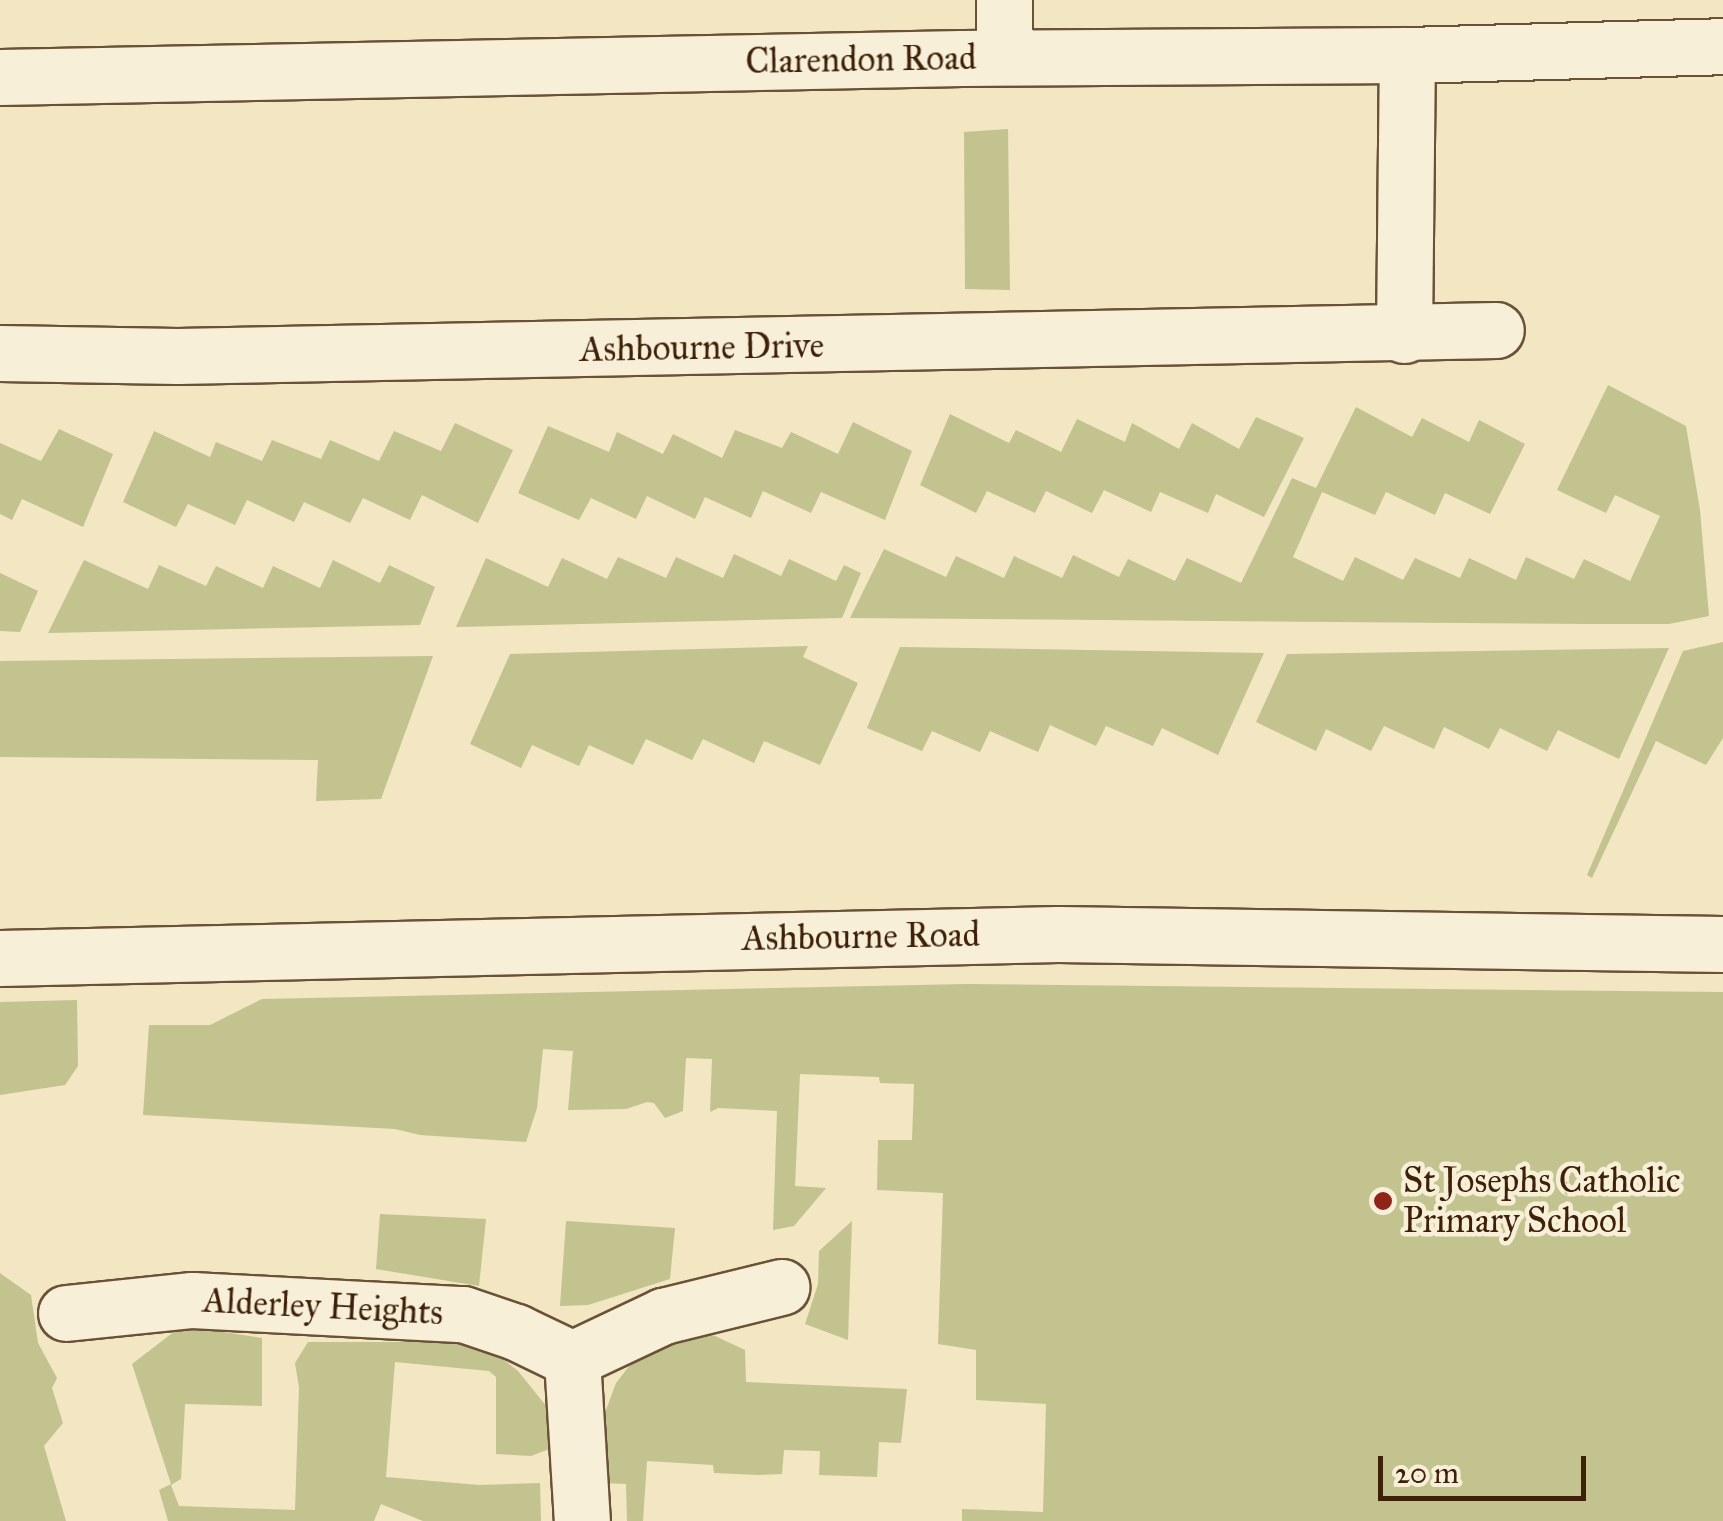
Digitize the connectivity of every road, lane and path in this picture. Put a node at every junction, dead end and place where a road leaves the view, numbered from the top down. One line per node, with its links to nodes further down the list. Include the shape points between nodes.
1 (1004, 0): 4 (street)
2 (1723, 46): 3 (street, Clarendon Road)
3 (1408, 55): 4 (street, Clarendon Road); 7 (street)
4 (1005, 57): 5 (street, Clarendon Road)
5 (0, 77)
6 (1496, 330): 7 (street, Ashbourne Drive)
7 (1404, 335): 8 (street, Ashbourne Drive, via 177,356)
8 (0, 353)
9 (1723, 944): 10 (street, Ashbourne Road, via 1058,934)
10 (0, 958)
11 (781, 1288): 13 (street, via 663,1316)
12 (66, 1314): 13 (street, Alderley Heights, via 192,1300 462,1314)
13 (572, 1359): 14 (street)
14 (582, 1521)

